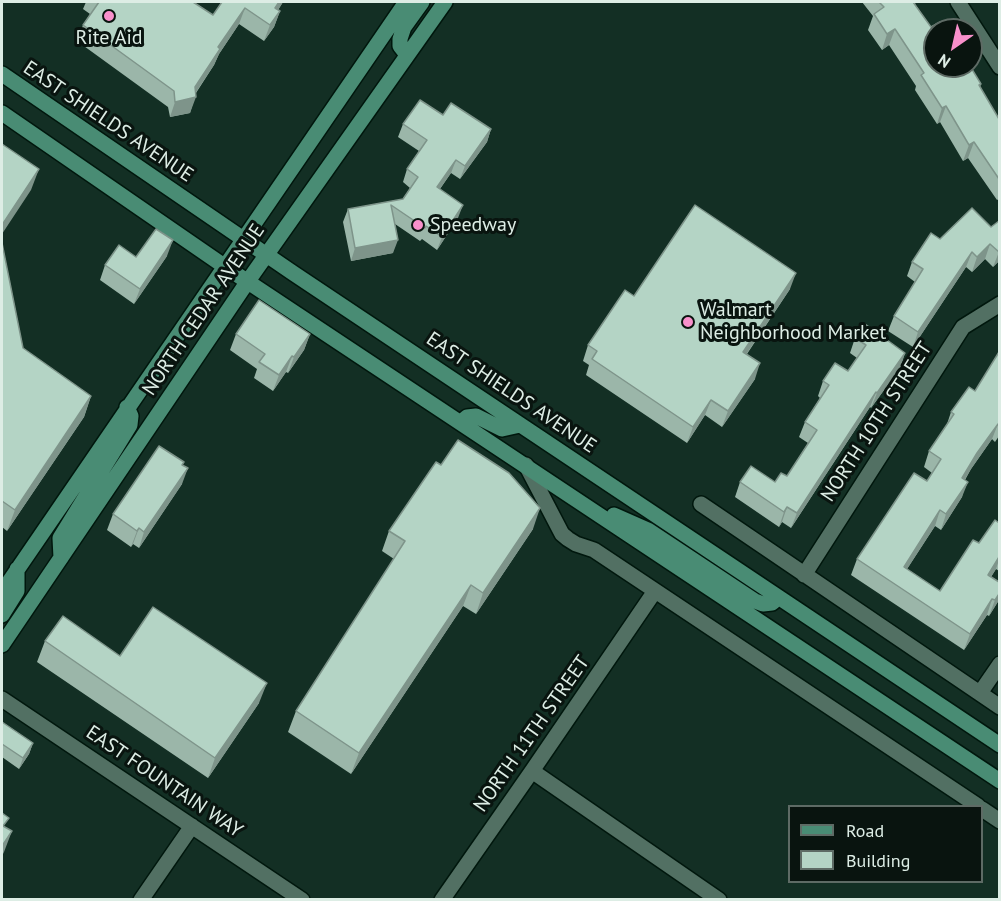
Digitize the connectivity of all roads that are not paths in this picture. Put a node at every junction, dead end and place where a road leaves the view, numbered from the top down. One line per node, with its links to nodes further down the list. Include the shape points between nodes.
1 (406, 2): 9 (main road, NORTH CEDAR AVENUE)
2 (422, 2): 5 (main road, via 400,39)
3 (445, 2): 5 (main road, NORTH CEDAR AVENUE)
4 (958, 2): 6 (street)
5 (407, 55): 10 (main road, NORTH CEDAR AVENUE)
6 (999, 67)
7 (2, 74): 9 (main road, EAST SHIELDS AVENUE)
8 (2, 113): 11 (main road)
9 (243, 239): 10 (main road, EAST SHIELDS AVENUE); 11 (main road, NORTH CEDAR AVENUE)
10 (266, 255): 12 (main road, NORTH CEDAR AVENUE); 16 (main road, EAST SHIELDS AVENUE)
11 (224, 266): 12 (main road); 14 (main road, NORTH CEDAR AVENUE)
12 (248, 281): 15 (main road); 20 (main road, NORTH CEDAR AVENUE)
13 (999, 304): 22 (street, NORTH 10TH STREET, via 963,327)
14 (128, 407): 20 (main road, via 130,425 60,538); 21 (main road, NORTH CEDAR AVENUE)
15 (461, 422): 16 (main road, via 476,416 502,429); 17 (main road)
16 (520, 425): 25 (main road, EAST SHIELDS AVENUE)
17 (526, 465): 18 (main road); 24 (street, via 562,534 594,550)
18 (576, 498): 25 (main road, via 648,530 754,601 772,603); 34 (main road)
19 (700, 504): 22 (street)
20 (61, 558): 27 (main road, NORTH CEDAR AVENUE)
21 (17, 569): 23 (main road, NORTH CEDAR AVENUE); 26 (main road, via 17,591)
22 (804, 575): 29 (street)
23 (2, 591)
24 (655, 591): 33 (street, NORTH 11TH STREET); 35 (street)
25 (778, 598): 32 (main road, EAST SHIELDS AVENUE)
26 (2, 615)
27 (2, 645)
28 (999, 664): 29 (street)
29 (980, 693): 31 (street)
30 (2, 699): 38 (street, EAST FOUNTAIN WAY)
31 (999, 706)
32 (999, 744)
33 (532, 771): 41 (street, NORTH 11TH STREET); 42 (street)
34 (999, 781)
35 (976, 805)
36 (983, 810): 37 (street)
37 (999, 821)
38 (192, 826): 39 (street); 40 (street, EAST FOUNTAIN WAY)
39 (141, 900)
40 (302, 900)
41 (442, 900)
42 (719, 900)

